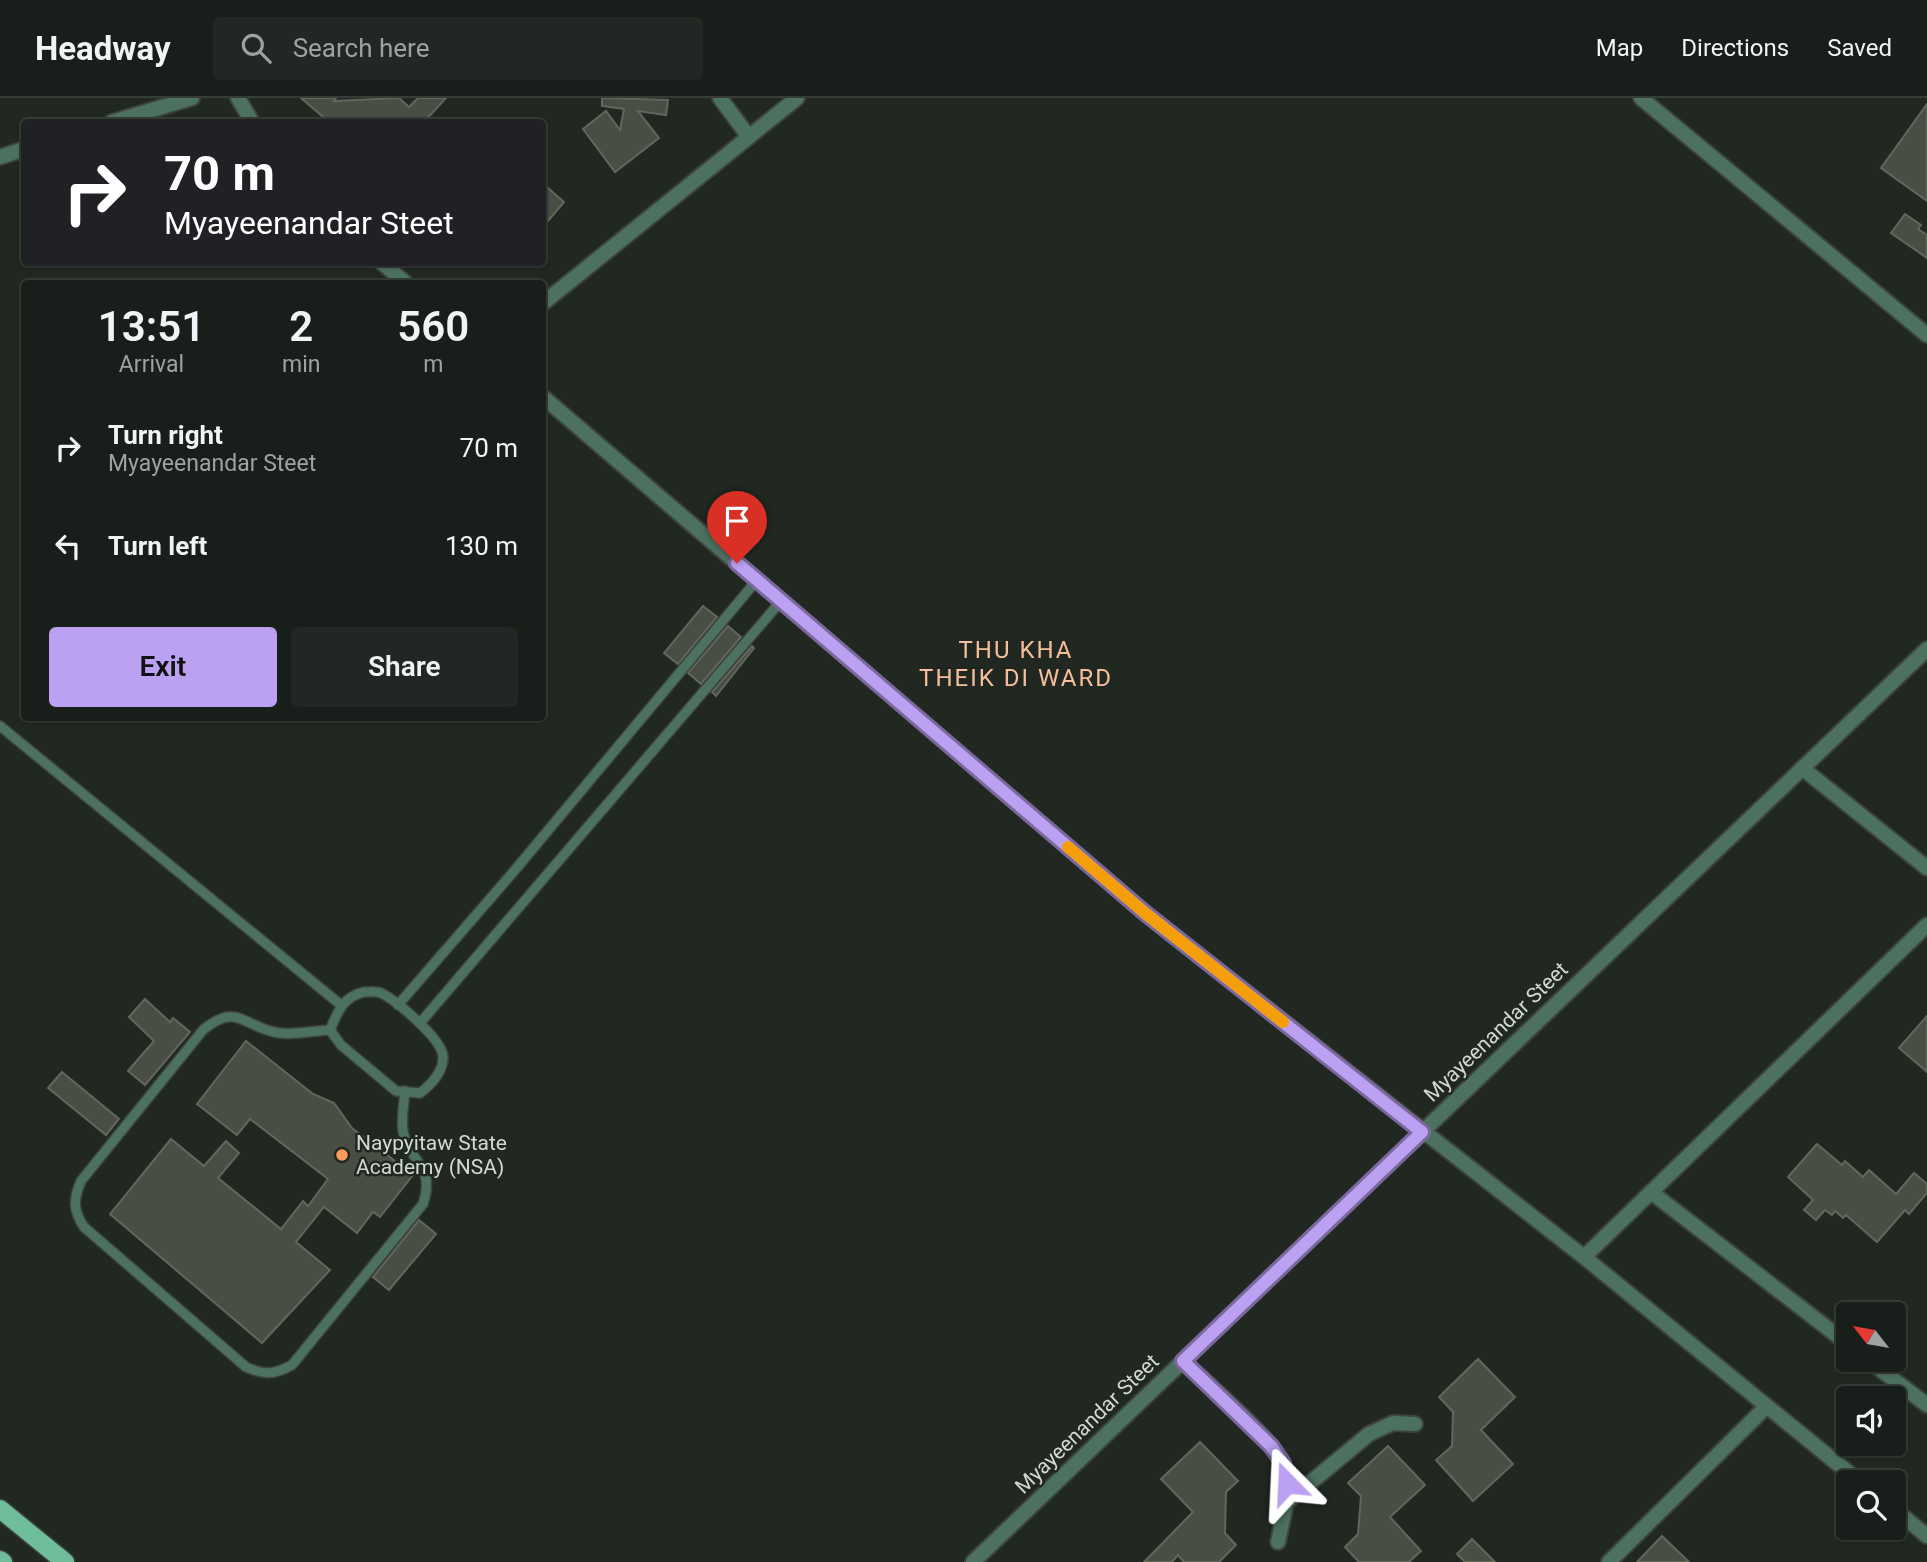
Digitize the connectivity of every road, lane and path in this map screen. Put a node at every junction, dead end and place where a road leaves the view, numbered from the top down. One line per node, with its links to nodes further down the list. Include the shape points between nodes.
1 (192, 98): 6 (street)
2 (238, 98): 7 (street)
3 (720, 98): 8 (street)
4 (797, 98): 8 (street)
5 (1641, 98): 14 (street)
6 (122, 119)
7 (251, 119)
8 (749, 137): 13 (street)
9 (21, 150): 10 (street)
10 (0, 157)
11 (386, 266): 12 (street)
12 (402, 280)
13 (546, 301)
14 (1927, 335)
15 (546, 399): 16 (street)
16 (757, 580): 17 (street); 24 (lane)
17 (781, 601): 25 (lane); 28 (street, via 1145,913)
18 (1927, 649): 20 (street, Myayeenandar Steet)
19 (0, 726): 23 (lane)
20 (1802, 768): 21 (street); 28 (street, Myayeenandar Steet)
21 (1927, 868)
22 (1927, 925): 29 (street)
23 (341, 1005): 24 (lane, via 352,995 379,992); 26 (lane)
24 (398, 1005): 25 (lane)
25 (420, 1023): 27 (lane, via 443,1056 430,1085 420,1093)
26 (330, 1030): 27 (lane, via 341,1045 396,1091); 27 (lane, via 281,1033 231,1015 217,1018 81,1181 74,1198 75,1213 84,1227 246,1367 261,1374 277,1373 292,1365 423,1204 429,1187 403,1132)
27 (405, 1091)
28 (1422, 1132): 30 (street); 32 (street, Myayeenandar Steet)
29 (1651, 1192): 30 (street); 31 (street)
30 (1584, 1257): 35 (street)
31 (1836, 1335)
32 (1183, 1361): 38 (street, via 1271,1446 1283,1463); 44 (street, Myayeenandar Steet)
33 (1884, 1372): 34 (street)
34 (1927, 1405)
35 (1766, 1407): 37 (street); 45 (street)
36 (1415, 1424): 38 (street, via 1392,1423 1369,1434)
37 (1845, 1470)
38 (1287, 1502): 42 (street)
39 (0, 1509): 43 (main road)
40 (1906, 1519): 41 (street)
41 (1927, 1536)
42 (1278, 1542)
43 (65, 1562)
44 (973, 1562)
45 (1609, 1562)

